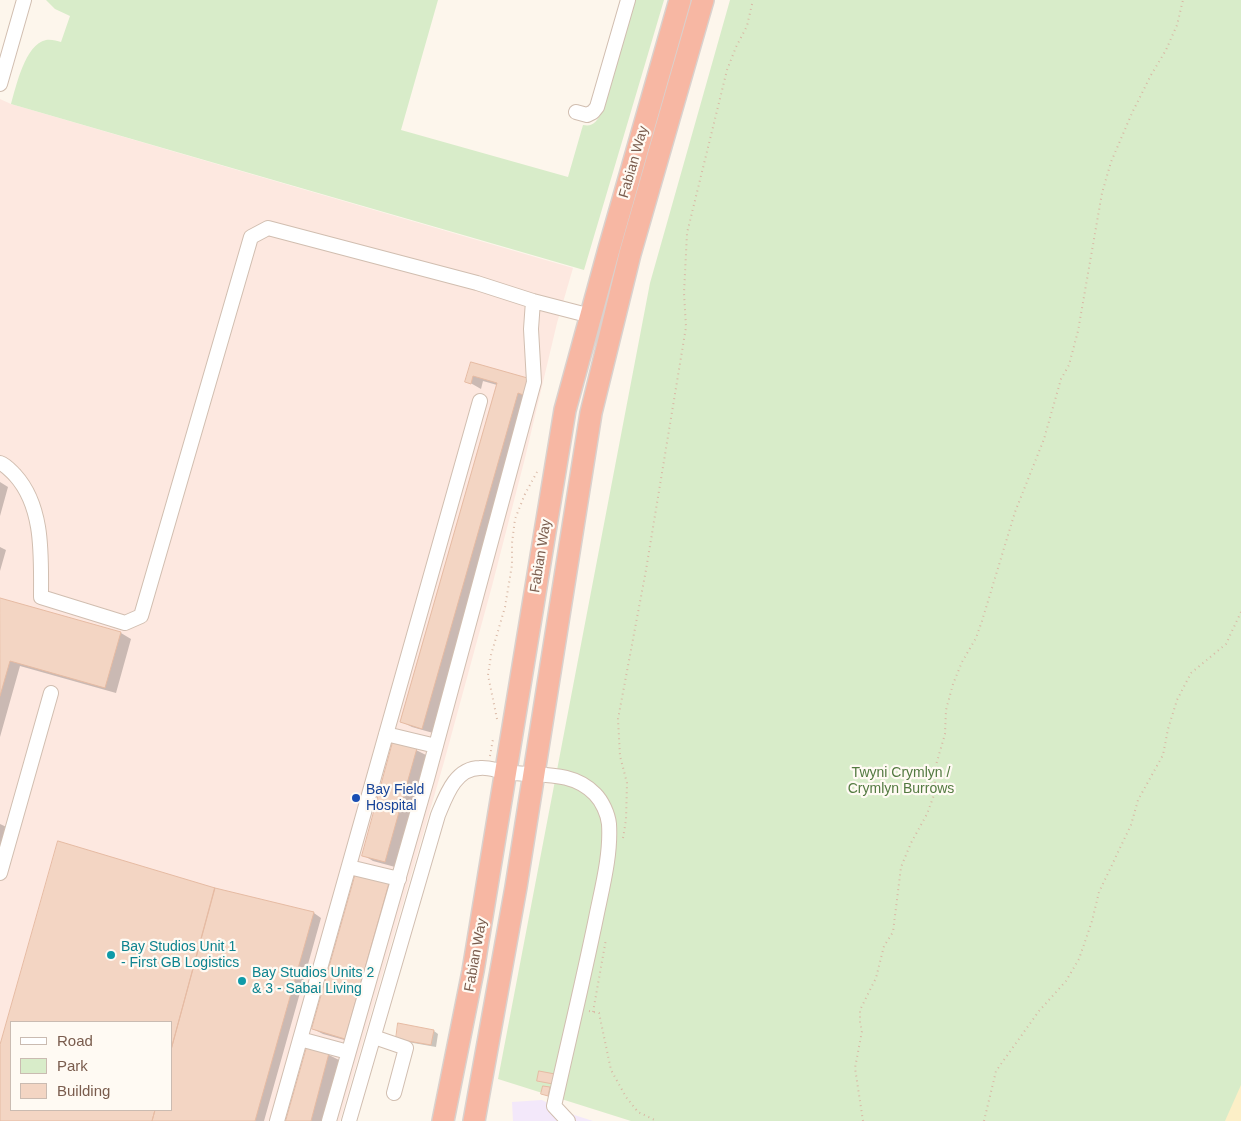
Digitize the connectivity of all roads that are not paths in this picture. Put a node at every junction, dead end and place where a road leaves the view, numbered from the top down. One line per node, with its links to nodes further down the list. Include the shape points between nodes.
1 (24, 0): 5 (street)
2 (628, 0): 6 (street, via 597,107 587,115)
3 (680, 0): 8 (highway, Fabian Way)
4 (704, 0): 15 (highway, Fabian Way, via 630,254 591,413)
5 (0, 84)
6 (576, 112)
7 (533, 301): 8 (street); 10 (street, via 268,228 251,237 141,616 125,623 41,597 36,513 24,485); 13 (street, via 534,382)
8 (591, 316): 14 (highway, Fabian Way, via 565,410)
9 (480, 401): 12 (street)
10 (0, 463)
11 (51, 693): 17 (street)
12 (386, 734): 13 (street); 16 (street)
13 (436, 746): 18 (street)
14 (497, 770): 15 (street); 19 (street, via 480,767 463,772 444,799); 27 (highway, Fabian Way, via 474,971)
15 (534, 775): 23 (street, via 549,774 581,782 596,794 609,822 603,879); 28 (highway, Fabian Way)
16 (348, 867): 18 (street); 20 (street)
17 (0, 873)
18 (399, 879): 21 (street)
19 (374, 1037): 22 (street, via 406,1048); 24 (street)
20 (300, 1039): 21 (street); 25 (street)
21 (348, 1052): 26 (street)
22 (394, 1093)
23 (554, 1106): 29 (street); 30 (street)
24 (354, 1120)
25 (277, 1121)
26 (329, 1121)
27 (443, 1121)
28 (474, 1121)
29 (553, 1121)
30 (568, 1121)

